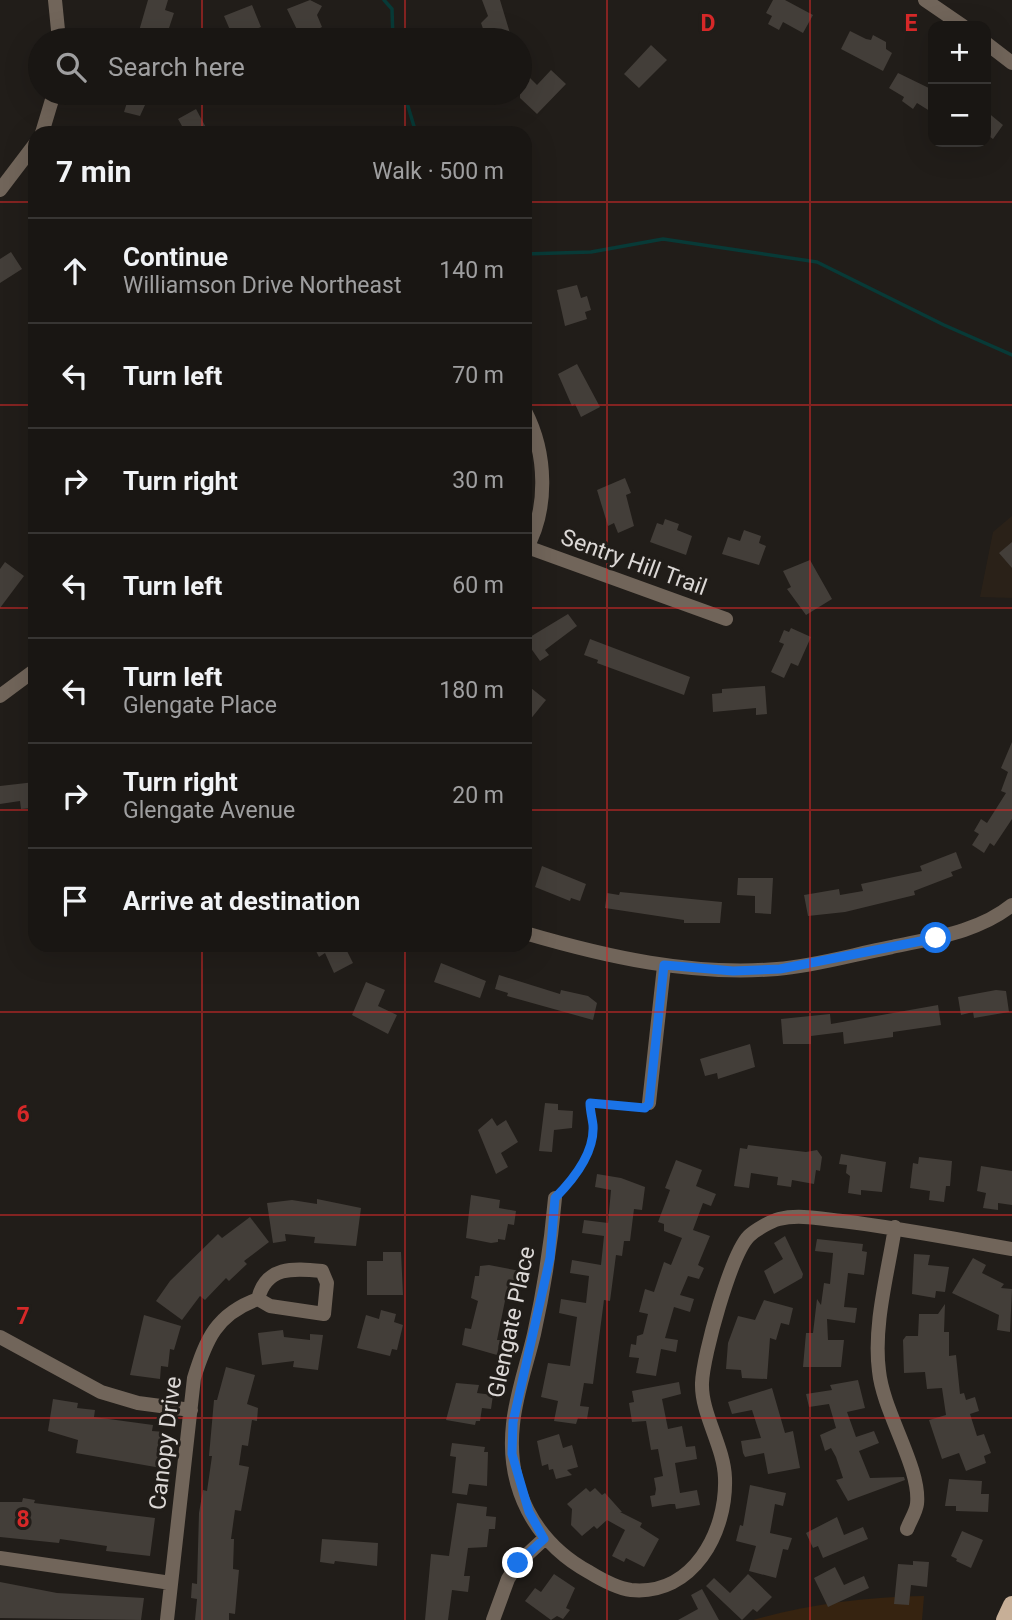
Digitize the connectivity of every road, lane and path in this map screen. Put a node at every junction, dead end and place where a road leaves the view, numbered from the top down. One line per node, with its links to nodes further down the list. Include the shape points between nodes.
1 (55, 0): 4 (street)
2 (925, 0): 3 (street)
3 (956, 21)
4 (58, 28)
5 (991, 47): 6 (street)
6 (1012, 63)
7 (51, 105): 8 (street)
8 (45, 126)
9 (28, 153): 10 (street)
10 (0, 190)
11 (532, 431): 12 (street, via 540,453 542,485)
12 (532, 534)
13 (532, 551): 14 (street, Sentry Hill Trail)
14 (726, 619)
15 (28, 677): 16 (street)
16 (0, 696)
17 (1012, 905): 19 (street, via 972,927 936,938 780,969 733,971)
18 (532, 935): 19 (street, via 591,953)
19 (664, 965): 20 (street)
20 (649, 1104): 21 (path, via 645,1108 590,1103 589,1150 571,1182)
21 (555, 1198): 28 (street, Glengate Place, via 550,1258 513,1422 512,1454 529,1512)
22 (895, 1227): 23 (street, Glengate Place); 27 (street, via 878,1343 879,1372 888,1414 916,1483 917,1506); 28 (street, Glengate Place, via 807,1217 777,1219 748,1236 710,1335 702,1385 725,1477 720,1515 708,1549 692,1570 664,1587 629,1590 582,1568)
23 (1012, 1250)
24 (258, 1299): 24 (street, Canopy Drive, via 261,1285 273,1273 295,1268 322,1271 327,1283 324,1314 270,1306); 26 (street, Canopy Drive, via 221,1322 206,1340 194,1378)
25 (0, 1338): 26 (street, via 101,1392)
26 (191, 1410): 30 (street, Canopy Drive)
27 (907, 1529)
28 (544, 1539): 32 (street, via 508,1579)
29 (0, 1558): 30 (street)
30 (171, 1583): 33 (street, Canopy Drive)
31 (1012, 1605): 34 (main road)
32 (494, 1619)
33 (167, 1620)
34 (1005, 1620)

